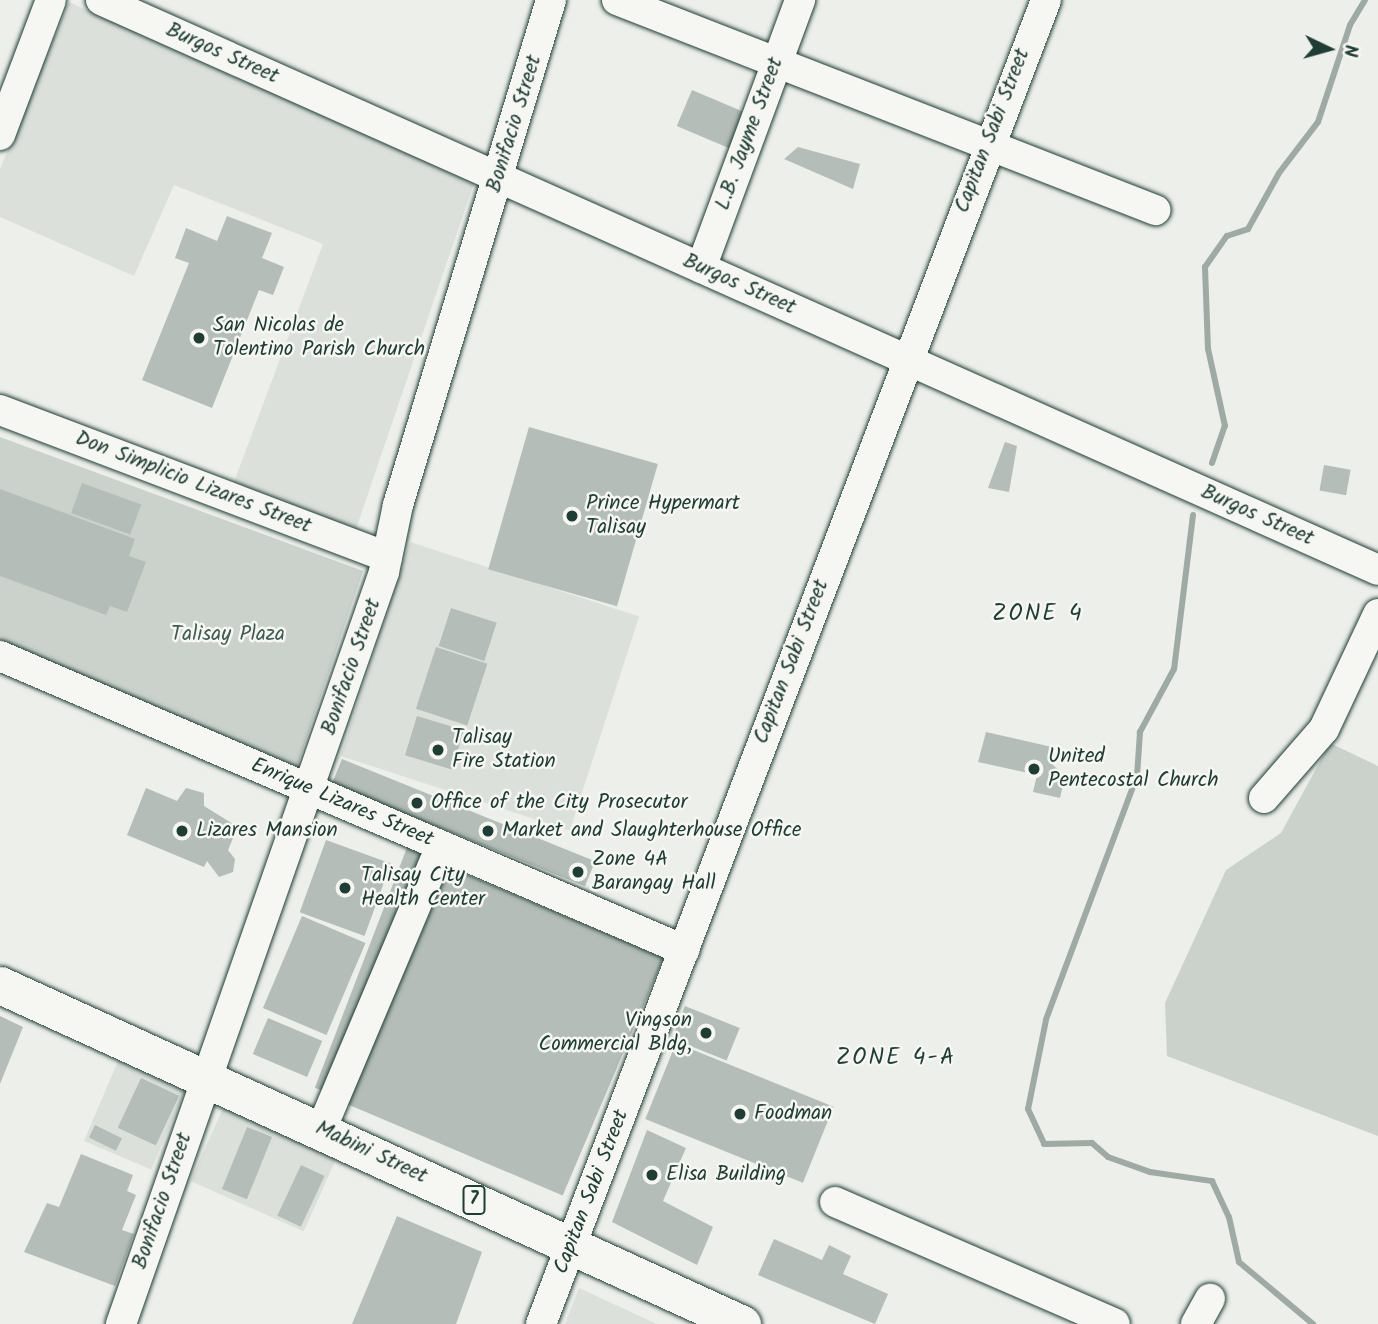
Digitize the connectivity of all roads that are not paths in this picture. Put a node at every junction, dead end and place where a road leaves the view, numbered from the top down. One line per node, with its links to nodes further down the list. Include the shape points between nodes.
1 (51, 0): 8 (street)
2 (101, 0): 10 (street, Burgos Street)
3 (551, 0): 10 (street, Bonifacio Street)
4 (617, 0): 7 (street)
5 (800, 0): 7 (street, L.B. Jayme Street)
6 (1046, 0): 9 (street, Capitan Sabi Street)
7 (777, 62): 9 (street); 12 (street, L.B. Jayme Street)
8 (0, 135)
9 (987, 145): 11 (street); 13 (street, Capitan Sabi Street)
10 (499, 178): 12 (street, Burgos Street); 15 (street, Bonifacio Street)
11 (1155, 211)
12 (701, 268): 13 (street, Burgos Street)
13 (906, 359): 16 (street, Burgos Street); 22 (street, Capitan Sabi Street)
14 (0, 410): 15 (street, Don Simplicio Lizares Street)
15 (387, 557): 19 (street, Bonifacio Street)
16 (1378, 570)
17 (1378, 614): 20 (street, via 1324,729)
18 (0, 656): 19 (street, Enrique Lizares Street)
19 (311, 790): 21 (street, Enrique Lizares Street); 24 (street, Bonifacio Street)
20 (1264, 798)
21 (441, 846): 22 (street, Enrique Lizares Street); 25 (street)
22 (684, 950): 27 (street, Capitan Sabi Street)
23 (0, 985): 24 (main road, Mabini Street / 7)
24 (206, 1077): 25 (main road, Mabini Street / 7); 28 (street, Bonifacio Street)
25 (321, 1130): 27 (main road, Mabini Street / 7)
26 (835, 1202): 31 (street)
27 (572, 1246): 29 (street, Capitan Sabi Street); 30 (main road, Mabini Street / 7)
28 (121, 1324)
29 (541, 1324)
30 (742, 1324)
31 (1115, 1324)

